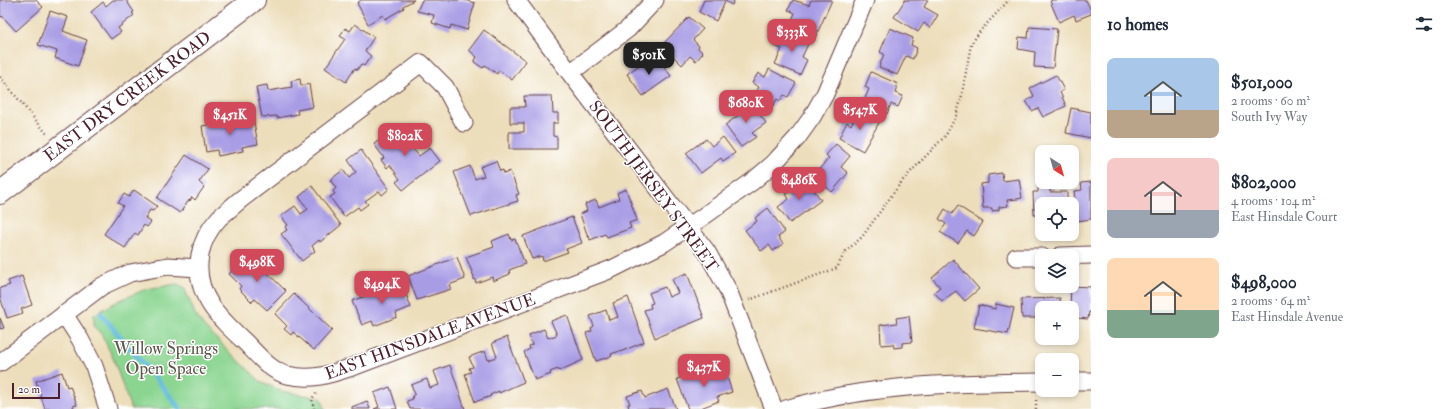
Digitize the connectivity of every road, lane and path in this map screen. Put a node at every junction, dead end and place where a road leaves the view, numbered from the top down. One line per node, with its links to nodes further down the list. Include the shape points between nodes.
1 (254, 0): 9 (main road, EAST DRY CREEK ROAD)
2 (516, 0): 6 (street, SOUTH JERSEY STREET)
3 (655, 0): 6 (street, via 628,29)
4 (865, 0): 11 (street, EAST HINSDALE AVENUE, via 825,94 797,138 773,164)
5 (1009, 0): 17 (path, via 971,44 961,100 946,135 902,181 862,237 845,252 837,268)
6 (570, 73): 11 (street, SOUTH JERSEY STREET)
7 (0, 78): 9 (path)
8 (464, 123): 16 (street, EAST HINSDALE AVENUE, via 445,87 421,63 240,200 219,219 201,249)
9 (59, 148): 10 (main road, EAST DRY CREEK ROAD)
10 (0, 192)
11 (688, 227): 16 (street, EAST HINSDALE AVENUE, via 664,243 612,269 355,366 323,376 305,378 286,375 270,367 225,324 201,288); 17 (street, SOUTH JERSEY STREET, via 707,252 728,290)
12 (1079, 255): 13 (street)
13 (1091, 255)
14 (1035, 256): 15 (street)
15 (1016, 257)
16 (198, 268): 18 (street, via 168,266 130,273 102,286)
17 (734, 307): 24 (street, SOUTH JERSEY STREET)
18 (64, 314): 19 (street); 23 (street, via 94,366)
19 (0, 362)
20 (1079, 381): 21 (street)
21 (1091, 381)
22 (1035, 382): 25 (street, via 907,386 857,392)
23 (108, 409)
24 (774, 409)
25 (786, 409)

